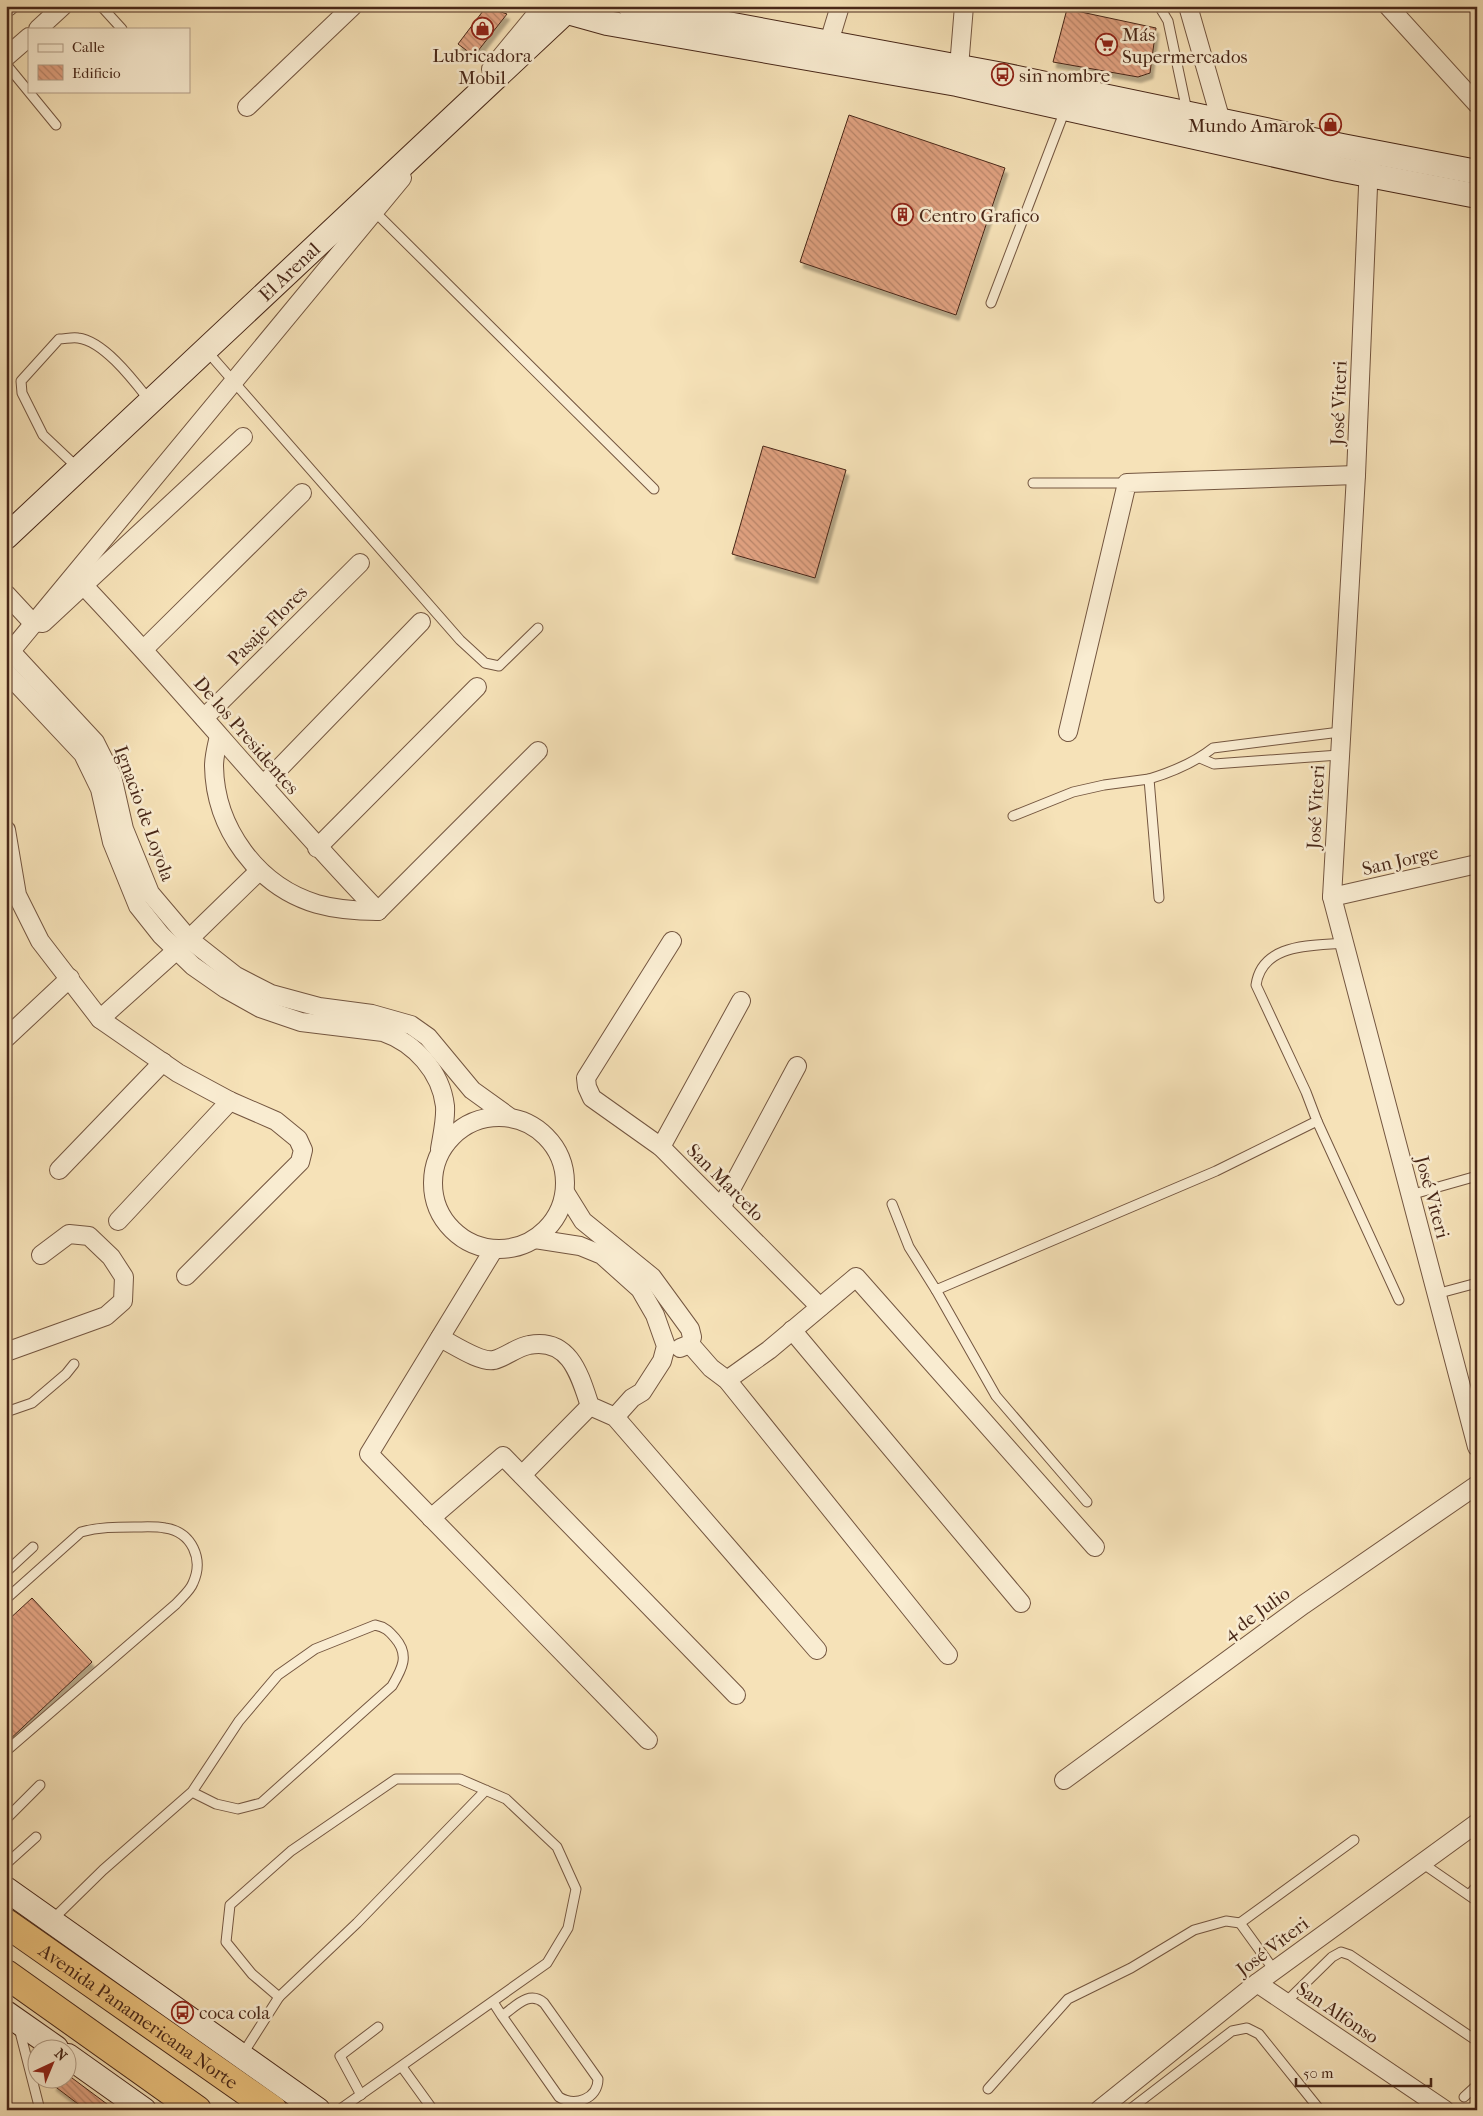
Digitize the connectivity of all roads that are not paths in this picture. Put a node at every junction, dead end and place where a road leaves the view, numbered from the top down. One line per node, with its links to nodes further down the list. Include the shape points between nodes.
1 (9, 6): 11 (street)
2 (63, 6): 13 (street)
3 (101, 6): 14 (lane)
4 (353, 6): 23 (street)
5 (630, 6): 16 (main road)
6 (840, 6): 16 (street)
7 (964, 6): 19 (street)
8 (1159, 6): 25 (lane, via 1168,21)
9 (1188, 6): 26 (street)
10 (1391, 7): 22 (street)
11 (6, 8)
12 (557, 8): 24 (main road, via 607,23 958,84); 31 (main road, El Arenal); 50 (street)
13 (39, 28)
14 (121, 28)
15 (28, 38): 17 (street)
16 (829, 42): 19 (main road)
17 (6, 57)
18 (6, 64): 20 (lane)
19 (959, 66): 25 (main road)
20 (28, 91)
21 (29, 92): 27 (lane)
22 (1477, 104)
23 (247, 107)
24 (1066, 107): 28 (main road); 32 (lane)
25 (1188, 114): 26 (main road)
26 (1221, 121): 28 (main road)
27 (56, 125)
28 (1369, 163): 29 (main road); 30 (main road); 37 (street, José Viteri)
29 (1477, 172)
30 (1477, 196)
31 (364, 201): 33 (main road, El Arenal); 40 (lane)
32 (991, 303)
33 (206, 350): 34 (main road, El Arenal); 47 (lane, via 460,640 485,663 499,666)
34 (150, 402): 36 (main road, El Arenal); 36 (lane, via 131,376 100,348 80,338 59,339 21,381 22,393 43,435)
35 (243, 437): 44 (street)
36 (79, 469): 42 (main road, El Arenal)
37 (1356, 475): 39 (street); 55 (street, José Viteri)
38 (1033, 483): 39 (lane)
39 (1127, 484): 54 (street)
40 (654, 489)
41 (302, 493): 49 (street)
42 (7, 535)
43 (360, 563): 53 (street, Pasaje Flores)
44 (84, 586): 45 (street, via 43,623 32,622); 49 (street, De los Presidentes)
45 (6, 594)
46 (421, 622): 61 (street)
47 (538, 628)
48 (6, 646): 64 (street, Ignacio de Loyola, via 95,742 112,776)
49 (144, 649): 53 (street, De los Presidentes)
50 (6, 657)
51 (6, 672): 64 (street, Ignacio de Loyola, via 83,754)
52 (477, 687): 65 (street)
53 (204, 718): 56 (street, De los Presidentes)
54 (1068, 732)
55 (1340, 732): 58 (street, José Viteri); 59 (lane, via 1213,748)
56 (219, 736): 61 (street, De los Presidentes); 67 (street, via 214,764 216,793 224,820)
57 (538, 751): 71 (street)
58 (1339, 755): 59 (lane, via 1214,764); 68 (street, José Viteri)
59 (1200, 758): 60 (lane)
60 (1149, 779): 62 (lane, via 1073,792); 69 (lane)
61 (263, 785): 65 (street, De los Presidentes)
62 (1013, 816)
63 (6, 830): 70 (street)
64 (117, 831): 74 (street, Ignacio de Loyola)
65 (317, 848): 71 (street, De los Presidentes)
66 (1477, 864): 68 (street, San Jorge)
67 (259, 871): 71 (street, via 281,888 316,904); 74 (street)
68 (1332, 897): 73 (street, José Viteri)
69 (1159, 898)
70 (12, 900): 75 (street)
71 (378, 911)
72 (672, 941): 86 (street, San Marcelo, via 586,1078 586,1087 592,1098)
73 (1344, 943): 85 (lane, via 1277,953 1258,971 1256,985); 91 (street, José Viteri)
74 (182, 944): 77 (street, Ignacio de Loyola, via 271,994); 78 (street); 79 (street, Ignacio de Loyola, via 200,970 260,1008)
75 (70, 978): 78 (street); 80 (street)
76 (741, 1001): 86 (street)
77 (319, 1006): 79 (street); 84 (street, Ignacio de Loyola, via 411,1024 434,1044 472,1090)
78 (100, 1018): 81 (street)
79 (314, 1024): 87 (street, Ignacio de Loyola, via 383,1032 403,1041 422,1057 440,1084 445,1108)
80 (6, 1038)
81 (163, 1062): 83 (street); 88 (street)
82 (796, 1066): 93 (street)
83 (230, 1101): 94 (street); 98 (street, via 276,1121 298,1138 303,1150 300,1162)
84 (508, 1116): 87 (street, via 488,1116 460,1127); 90 (street, via 528,1123 545,1135 558,1152)
85 (1317, 1121): 100 (lane, via 1216,1171); 102 (lane)
86 (661, 1147): 93 (street, San Marcelo)
87 (440, 1149): 96 (street, via 433,1170 432,1193 440,1214 454,1232 472,1244)
88 (58, 1170)
89 (1477, 1176): 91 (lane)
90 (565, 1192): 95 (street, via 559,1212 548,1228); 106 (street, via 583,1221 652,1277 690,1329)
91 (1410, 1195): 101 (street, José Viteri)
92 (892, 1204): 100 (lane, via 909,1247)
93 (722, 1206): 103 (street, San Marcelo)
94 (118, 1222)
95 (534, 1239): 96 (street, via 515,1248); 107 (street, via 580,1246 602,1255 640,1289 655,1315)
96 (494, 1250): 105 (street)
97 (41, 1255): 108 (street, via 69,1234 89,1236 112,1257 124,1277 123,1301 106,1316)
98 (186, 1276)
99 (1477, 1283): 101 (lane)
100 (936, 1290): 117 (lane, via 996,1396)
101 (1436, 1294): 114 (street, José Viteri)
102 (1399, 1300)
103 (820, 1307): 104 (street); 120 (street, via 856,1278)
104 (792, 1330): 110 (street); 123 (street)
105 (440, 1338): 111 (street, via 480,1358 492,1360 529,1345 550,1344 576,1366); 118 (street, via 369,1454)
106 (690, 1344): 107 (street, via 674,1350); 110 (street, via 711,1368)
107 (666, 1346): 113 (street, via 662,1361 642,1392)
108 (12, 1350)
109 (74, 1364): 112 (lane, via 32,1403)
110 (727, 1380): 125 (street)
111 (590, 1406): 113 (street); 115 (street)
112 (6, 1412)
113 (615, 1417): 124 (street)
114 (1477, 1447)
115 (522, 1475): 118 (street, via 503,1456); 126 (street)
116 (1477, 1485): 129 (street, 4 de Julio, via 1303,1605)
117 (1087, 1502)
118 (431, 1518): 127 (street)
119 (33, 1547): 121 (lane)
120 (1095, 1547)
121 (6, 1572)
122 (6, 1599): 128 (lane, via 81,1532 94,1528 166,1528 190,1540 198,1559 192,1585 176,1604)
123 (1021, 1603)
124 (817, 1650)
125 (948, 1655)
126 (736, 1695)
127 (648, 1740)
128 (6, 1751)
129 (1064, 1780)
130 (40, 1785): 133 (lane)
131 (486, 1790): 148 (lane, via 357,1923); 148 (lane, via 460,1778 396,1779 291,1851 230,1905 226,1942 252,1974); 149 (lane, via 506,1799 557,1847 576,1889 568,1928 547,1963)
132 (192, 1792): 132 (lane, via 239,1721 278,1675 315,1649 375,1625 383,1626 399,1642 404,1661 392,1686 260,1803 238,1810); 142 (lane, via 103,1870)
133 (6, 1819)
134 (1477, 1822): 137 (street, José Viteri)
135 (36, 1837): 138 (lane)
136 (1354, 1840): 144 (lane)
137 (1422, 1863): 141 (lane); 145 (street, José Viteri)
138 (6, 1864)
139 (1477, 1886): 141 (lane)
140 (6, 1889): 142 (main road, Avenida Panamericana Norte)
141 (1473, 1898)
142 (52, 1921): 156 (main road, Avenida Panamericana Norte)
143 (6, 1923): 167 (highway, Avenida Panamericana Norte)
144 (1240, 1923): 145 (lane); 160 (lane, via 1226,1921 1194,1930 1131,1968 1068,1999)
145 (1274, 1970): 147 (street, José Viteri)
146 (6, 1974): 166 (highway)
147 (1257, 1983): 150 (street, San Alfonso); 171 (street, José Viteri)
148 (279, 1997): 156 (lane)
149 (493, 2002): 151 (lane); 158 (lane)
150 (1286, 2002): 155 (lane, via 1341,1952 1350,1954); 163 (street, San Alfonso)
151 (502, 2016): 151 (lane, via 529,1997 538,1997 598,2079 595,2093 576,2103 568,2103 559,2097)
152 (12, 2017): 154 (main road); 164 (lane)
153 (378, 2027): 161 (lane, via 340,2056)
154 (42, 2038)
155 (1477, 2042)
156 (242, 2055): 168 (main road, Avenida Panamericana Norte)
157 (78, 2063): 165 (main road)
158 (402, 2067): 161 (lane); 170 (lane)
159 (1477, 2085): 162 (lane)
160 (988, 2089)
161 (361, 2095): 169 (lane)
162 (1464, 2097)
163 (1436, 2107)
164 (40, 2110)
165 (144, 2110)
166 (197, 2110)
167 (272, 2110)
168 (318, 2110)
169 (339, 2110)
170 (433, 2110)
171 (1098, 2110)
172 (1129, 2110): 173 (lane, via 1232,2031 1246,2028 1258,2034)
173 (1320, 2110)

